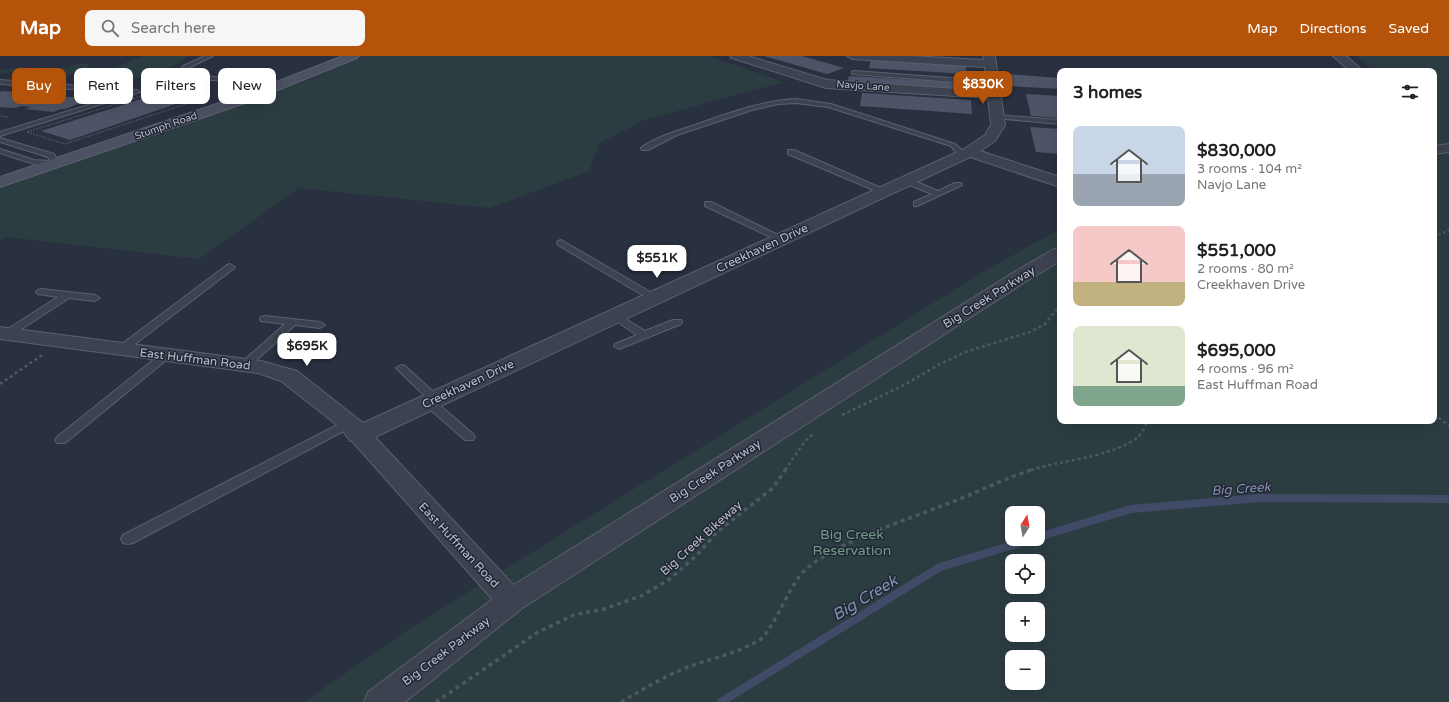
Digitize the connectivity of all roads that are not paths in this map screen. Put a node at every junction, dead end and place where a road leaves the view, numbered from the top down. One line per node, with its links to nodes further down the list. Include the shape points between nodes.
1 (210, 56): 12 (lane, via 185,67 190,77)
2 (353, 56): 27 (main road, Stumph Road, via 244,99)
3 (736, 56): 13 (street, Navjo Lane, via 826,84)
4 (853, 56): 6 (street)
5 (1339, 56): 9 (street)
6 (885, 57): 7 (street)
7 (920, 58): 8 (street)
8 (989, 60): 13 (street)
9 (1354, 68)
10 (854, 73): 13 (lane)
11 (1, 79): 16 (lane, via 137,92)
12 (218, 79)
13 (993, 89): 14 (street)
14 (997, 117): 15 (lane); 24 (street, Creekhaven Drive, via 998,125 995,132)
15 (1057, 122)
16 (0, 134)
17 (0, 140): 20 (lane)
18 (645, 148): 24 (lane, via 674,134 750,108 778,102 796,102 829,105 953,145)
19 (1449, 148): 21 (street)
20 (31, 150): 25 (lane); 27 (lane, via 51,156)
21 (1437, 150)
22 (0, 151): 25 (lane)
23 (790, 152): 32 (lane)
24 (966, 153): 28 (street, Creekhaven Drive); 29 (street)
25 (13, 156): 26 (lane); 27 (lane, via 33,162)
26 (0, 160)
27 (55, 163): 30 (main road, Stumph Road)
28 (906, 181): 32 (street, Creekhaven Drive); 33 (lane)
29 (1057, 181)
30 (0, 182)
31 (958, 185): 33 (lane)
32 (884, 191): 36 (street, Creekhaven Drive)
33 (938, 194): 35 (lane)
34 (708, 204): 36 (lane)
35 (917, 204)
36 (782, 238): 43 (street, Creekhaven Drive)
37 (561, 243): 43 (lane)
38 (1057, 256): 61 (street, Big Creek Parkway, via 1018,278)
39 (230, 267): 52 (lane)
40 (41, 292): 41 (lane)
41 (67, 295): 42 (lane); 49 (lane)
42 (95, 298)
43 (654, 298): 44 (street, Creekhaven Drive)
44 (616, 316): 50 (lane); 56 (street, Creekhaven Drive)
45 (265, 319): 46 (lane)
46 (293, 322): 48 (lane); 54 (lane)
47 (677, 322): 50 (lane)
48 (320, 325)
49 (3, 333): 52 (street, East Huffman Road)
50 (645, 336): 51 (lane)
51 (619, 346)
52 (122, 349): 53 (street, East Huffman Road)
53 (166, 355): 54 (street, East Huffman Road); 59 (lane)
54 (245, 365): 57 (street, East Huffman Road, via 290,376)
55 (401, 368): 56 (lane)
56 (432, 401): 57 (street, Creekhaven Drive); 58 (lane)
57 (354, 429): 60 (lane); 61 (street, East Huffman Road)
58 (470, 437)
59 (61, 440)
60 (128, 539)
61 (511, 601): 62 (street, Big Creek Parkway)
62 (380, 702)

